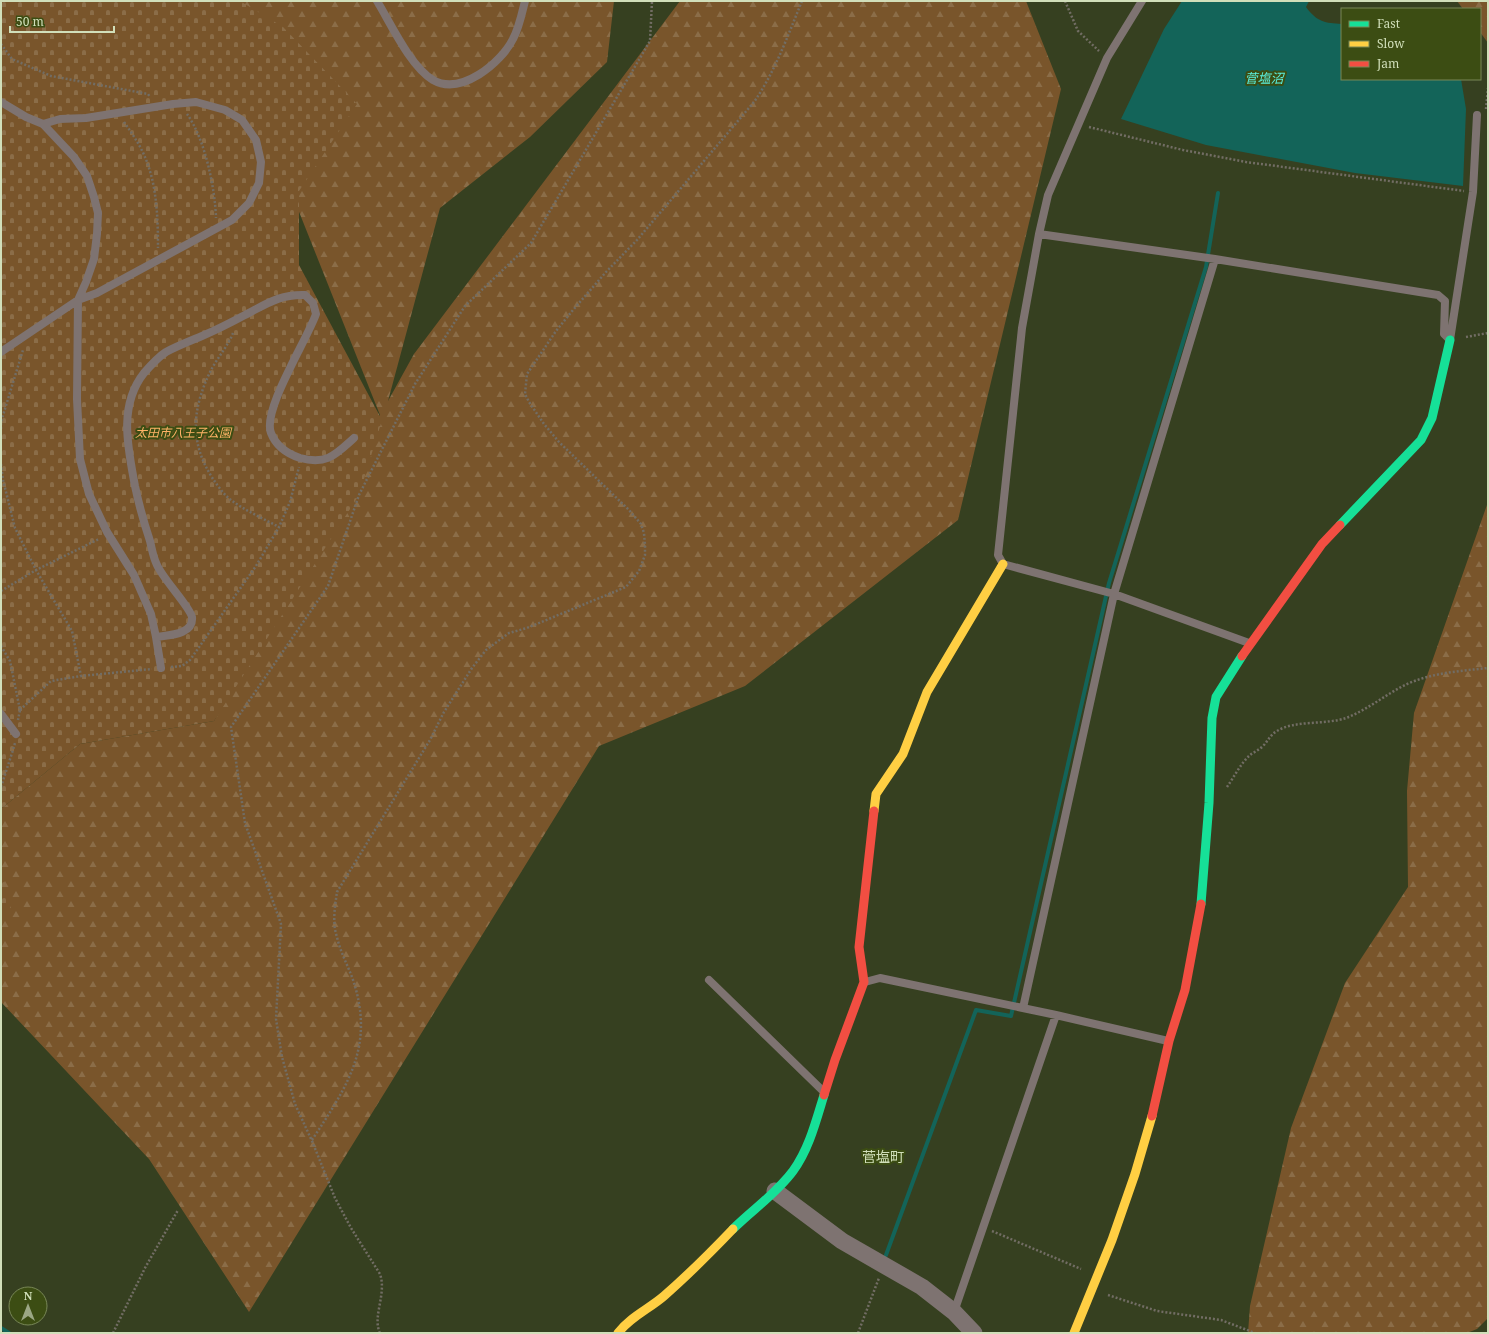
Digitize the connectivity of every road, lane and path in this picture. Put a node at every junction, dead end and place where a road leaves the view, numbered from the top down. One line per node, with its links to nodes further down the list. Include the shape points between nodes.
1 (377, 1): 2 (lane, via 414,62 434,80 444,84 456,84 468,81 499,59 514,38)
2 (525, 1)
3 (652, 1): 57 (path, via 650,41 531,242 465,306 416,384 359,495 328,586 231,727 245,823 281,924 276,1019 282,1057 295,1104)
4 (802, 1): 57 (path, via 763,90 637,240 573,310 527,374 525,394 528,402 559,442 630,510 641,524 645,555 639,571 626,587 509,633 486,650 444,712 430,740 337,892 336,936 359,999 361,1032 359,1050 348,1079)
5 (1065, 1): 9 (path, via 1078,31)
6 (1142, 1): 9 (lane)
7 (1, 44): 8 (path)
8 (2, 48): 13 (path, via 12,59 51,76 148,94)
9 (1107, 58): 17 (lane)
10 (1488, 89): 15 (path, via 1485,110)
11 (1, 102): 16 (lane)
12 (180, 104): 13 (lane); 19 (path, via 190,118 200,141 215,197); 19 (lane, via 196,102 225,110 242,120 256,140 261,162 259,183 249,202 232,220)
13 (158, 106): 14 (lane)
14 (119, 113): 16 (lane, via 60,119); 22 (path, via 149,168 158,225)
15 (1477, 115): 18 (lane)
16 (43, 124): 23 (lane, via 74,157 87,176 98,213 94,259)
17 (1078, 125): 18 (path, via 1246,162); 20 (lane, via 1048,195)
18 (1473, 192): 27 (lane)
19 (217, 228): 22 (lane)
20 (1039, 234): 21 (lane); 35 (lane, via 1022,328 998,555)
21 (1214, 259): 27 (lane, via 1438,295 1444,301 1444,334); 38 (lane)
22 (158, 260): 23 (lane, via 97,293)
23 (78, 300): 26 (lane); 39 (lane, via 77,399 80,459 90,494 107,532 134,575 151,614)
24 (229, 324): 30 (lane, via 273,300 292,294 305,295 313,303 316,314 275,400 270,416 270,432 279,447 310,460 324,460 334,456); 33 (path, via 234,334 212,369 197,411 195,431 198,450 206,468 230,500); 39 (lane, via 166,352 152,363 139,379 127,413 126,432 131,464 140,509 156,564 192,617 190,626 184,632)
25 (1488, 332): 27 (path)
26 (28, 334): 28 (lane); 29 (path)
27 (1450, 340): 40 (street, via 1432,418 1421,440 1322,544)
28 (1, 352)
29 (1, 428)
30 (354, 438)
31 (1, 464): 36 (path, via 15,528)
32 (296, 478): 33 (path, via 290,502)
33 (279, 527): 42 (path, via 256,566 190,660 182,666)
34 (91, 544): 36 (path)
35 (1003, 564): 38 (lane); 52 (street, via 927,692 903,754 876,794 859,947)
36 (36, 570): 37 (path); 45 (path, via 72,631)
37 (1, 591)
38 (1114, 594): 40 (lane); 53 (lane)
39 (156, 637): 42 (lane)
40 (1250, 643): 50 (street, via 1216,697 1212,718)
41 (1, 646): 45 (path, via 10,661 20,710 51,681)
42 (161, 668)
43 (1488, 668): 50 (path, via 1424,678 1345,718 1278,730 1270,736 1264,746 1250,755 1219,799)
44 (138, 671): 45 (path)
45 (81, 676)
46 (1, 714): 47 (lane)
47 (16, 734)
48 (13, 750): 49 (path)
49 (1, 787)
50 (1210, 803): 55 (street, via 1200,917 1185,990)
51 (708, 980): 56 (lane)
52 (864, 982): 53 (lane, via 880,978); 56 (street)
53 (1023, 1008): 54 (lane)
54 (1056, 1015): 55 (lane); 60 (lane)
55 (1169, 1041): 62 (street, via 1156,1101 1135,1174)
56 (824, 1092): 58 (street, via 810,1140 793,1171)
57 (312, 1141): 66 (path, via 335,1198 380,1274 383,1294 378,1316)
58 (774, 1190): 61 (street, via 842,1241); 67 (street, via 696,1267 663,1297 624,1325)
59 (178, 1210): 65 (path)
60 (984, 1227): 62 (path); 64 (lane)
61 (885, 1265): 64 (street, via 922,1287); 68 (path)
62 (1098, 1276): 63 (street)
63 (1093, 1290): 70 (street); 71 (path, via 1157,1311 1221,1320)
64 (954, 1312): 69 (street)
65 (113, 1333)
66 (380, 1333)
67 (618, 1333)
68 (858, 1333)
69 (974, 1333)
70 (1074, 1333)
71 (1255, 1333)

